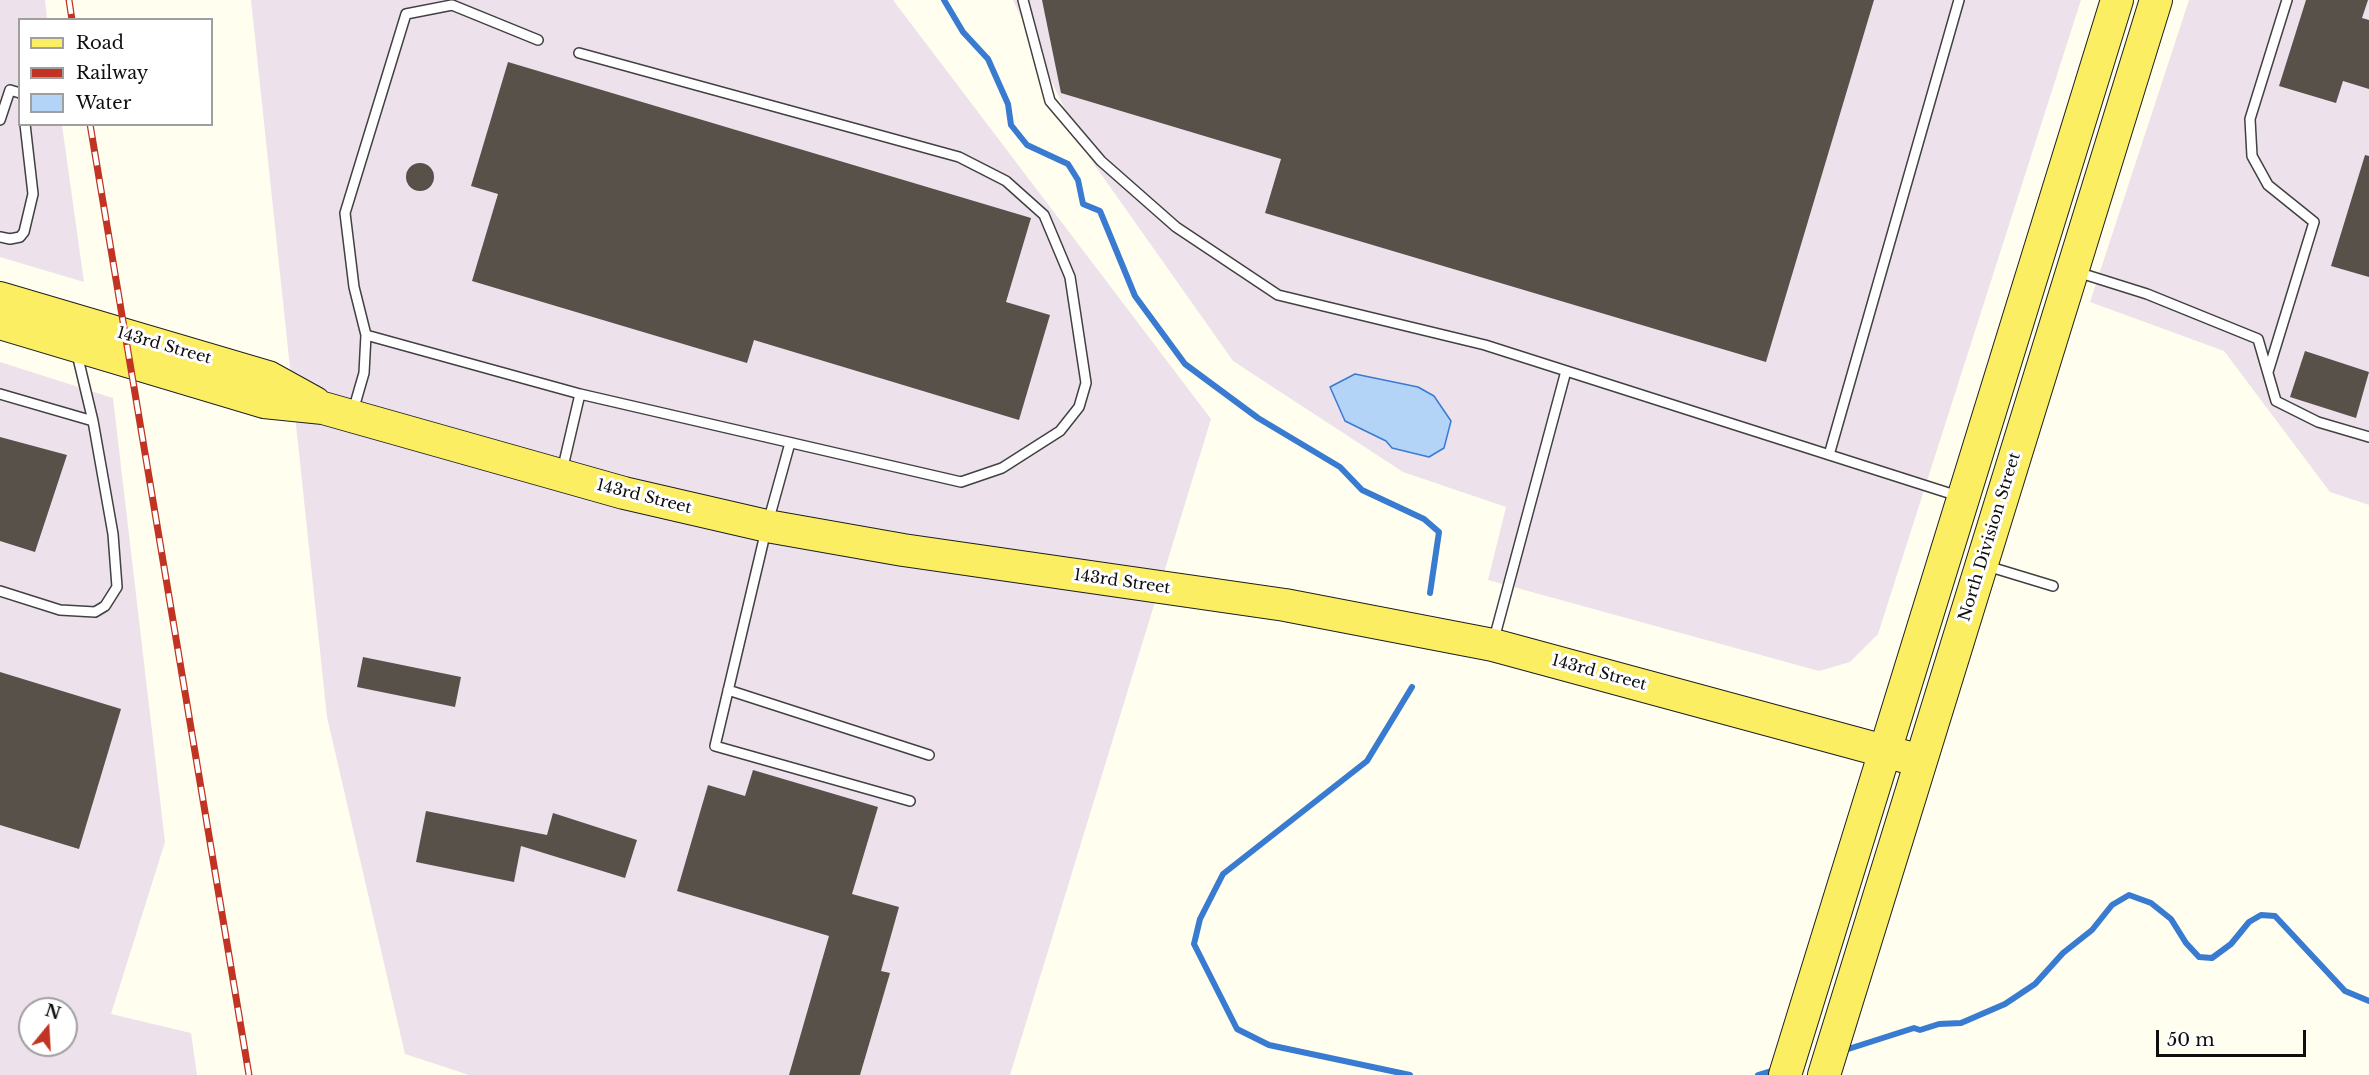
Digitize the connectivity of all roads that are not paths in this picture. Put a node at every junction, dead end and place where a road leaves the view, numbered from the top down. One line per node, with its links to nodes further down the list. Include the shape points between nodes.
1 (1023, 0): 17 (lane, via 1050,101 1101,161 1176,227 1278,295 1485,345)
2 (1959, 0): 25 (lane)
3 (2117, 0): 27 (main road)
4 (2156, 0): 12 (main road, North Division Street)
5 (2287, 0): 18 (lane, via 2250,119 2252,156 2268,185 2314,222)
6 (538, 40): 15 (lane, via 452,5 406,14 345,213 354,287)
7 (579, 53): 24 (lane, via 959,157 1006,181 1044,215 1070,277 1086,382 1079,407 1060,431 1002,468 961,482)
8 (18, 92): 9 (lane, via 10,90)
9 (0, 120)
10 (25, 126): 11 (lane, via 33,194 24,232 20,237)
11 (0, 237)
12 (2072, 271): 18 (lane, via 2147,294 2258,339); 29 (main road, North Division Street)
13 (0, 298): 21 (main road, 143rd Street, via 268,377)
14 (0, 323): 16 (main road, 143rd Street)
15 (366, 335): 20 (lane); 21 (lane, via 364,373)
16 (75, 345): 21 (main road, 143rd Street, via 264,402); 22 (lane)
17 (1566, 371): 25 (lane); 32 (lane)
18 (2268, 372): 23 (lane, via 2276,401 2318,422)
19 (0, 394): 22 (lane)
20 (580, 394): 24 (lane); 26 (lane)
21 (338, 412): 26 (main road, 143rd Street)
22 (93, 422): 31 (lane, via 113,534 117,587 111,599 95,612 82,612 60,610)
23 (2369, 437)
24 (790, 442): 28 (lane)
25 (1829, 455): 27 (lane)
26 (561, 476): 28 (main road, 143rd Street)
27 (1963, 498): 34 (main road)
28 (767, 526): 32 (main road, 143rd Street, via 903,550 1285,605); 33 (lane)
29 (1982, 564): 30 (lane); 36 (main road, North Division Street)
30 (2054, 586)
31 (0, 591)
32 (1493, 645): 34 (main road, 143rd Street)
33 (728, 690): 35 (lane); 37 (lane, via 715,746)
34 (1884, 750): 36 (main road, 143rd Street); 38 (main road)
35 (929, 755)
36 (1921, 761): 39 (main road, North Division Street)
37 (910, 801)
38 (1785, 1075)
39 (1824, 1075)

